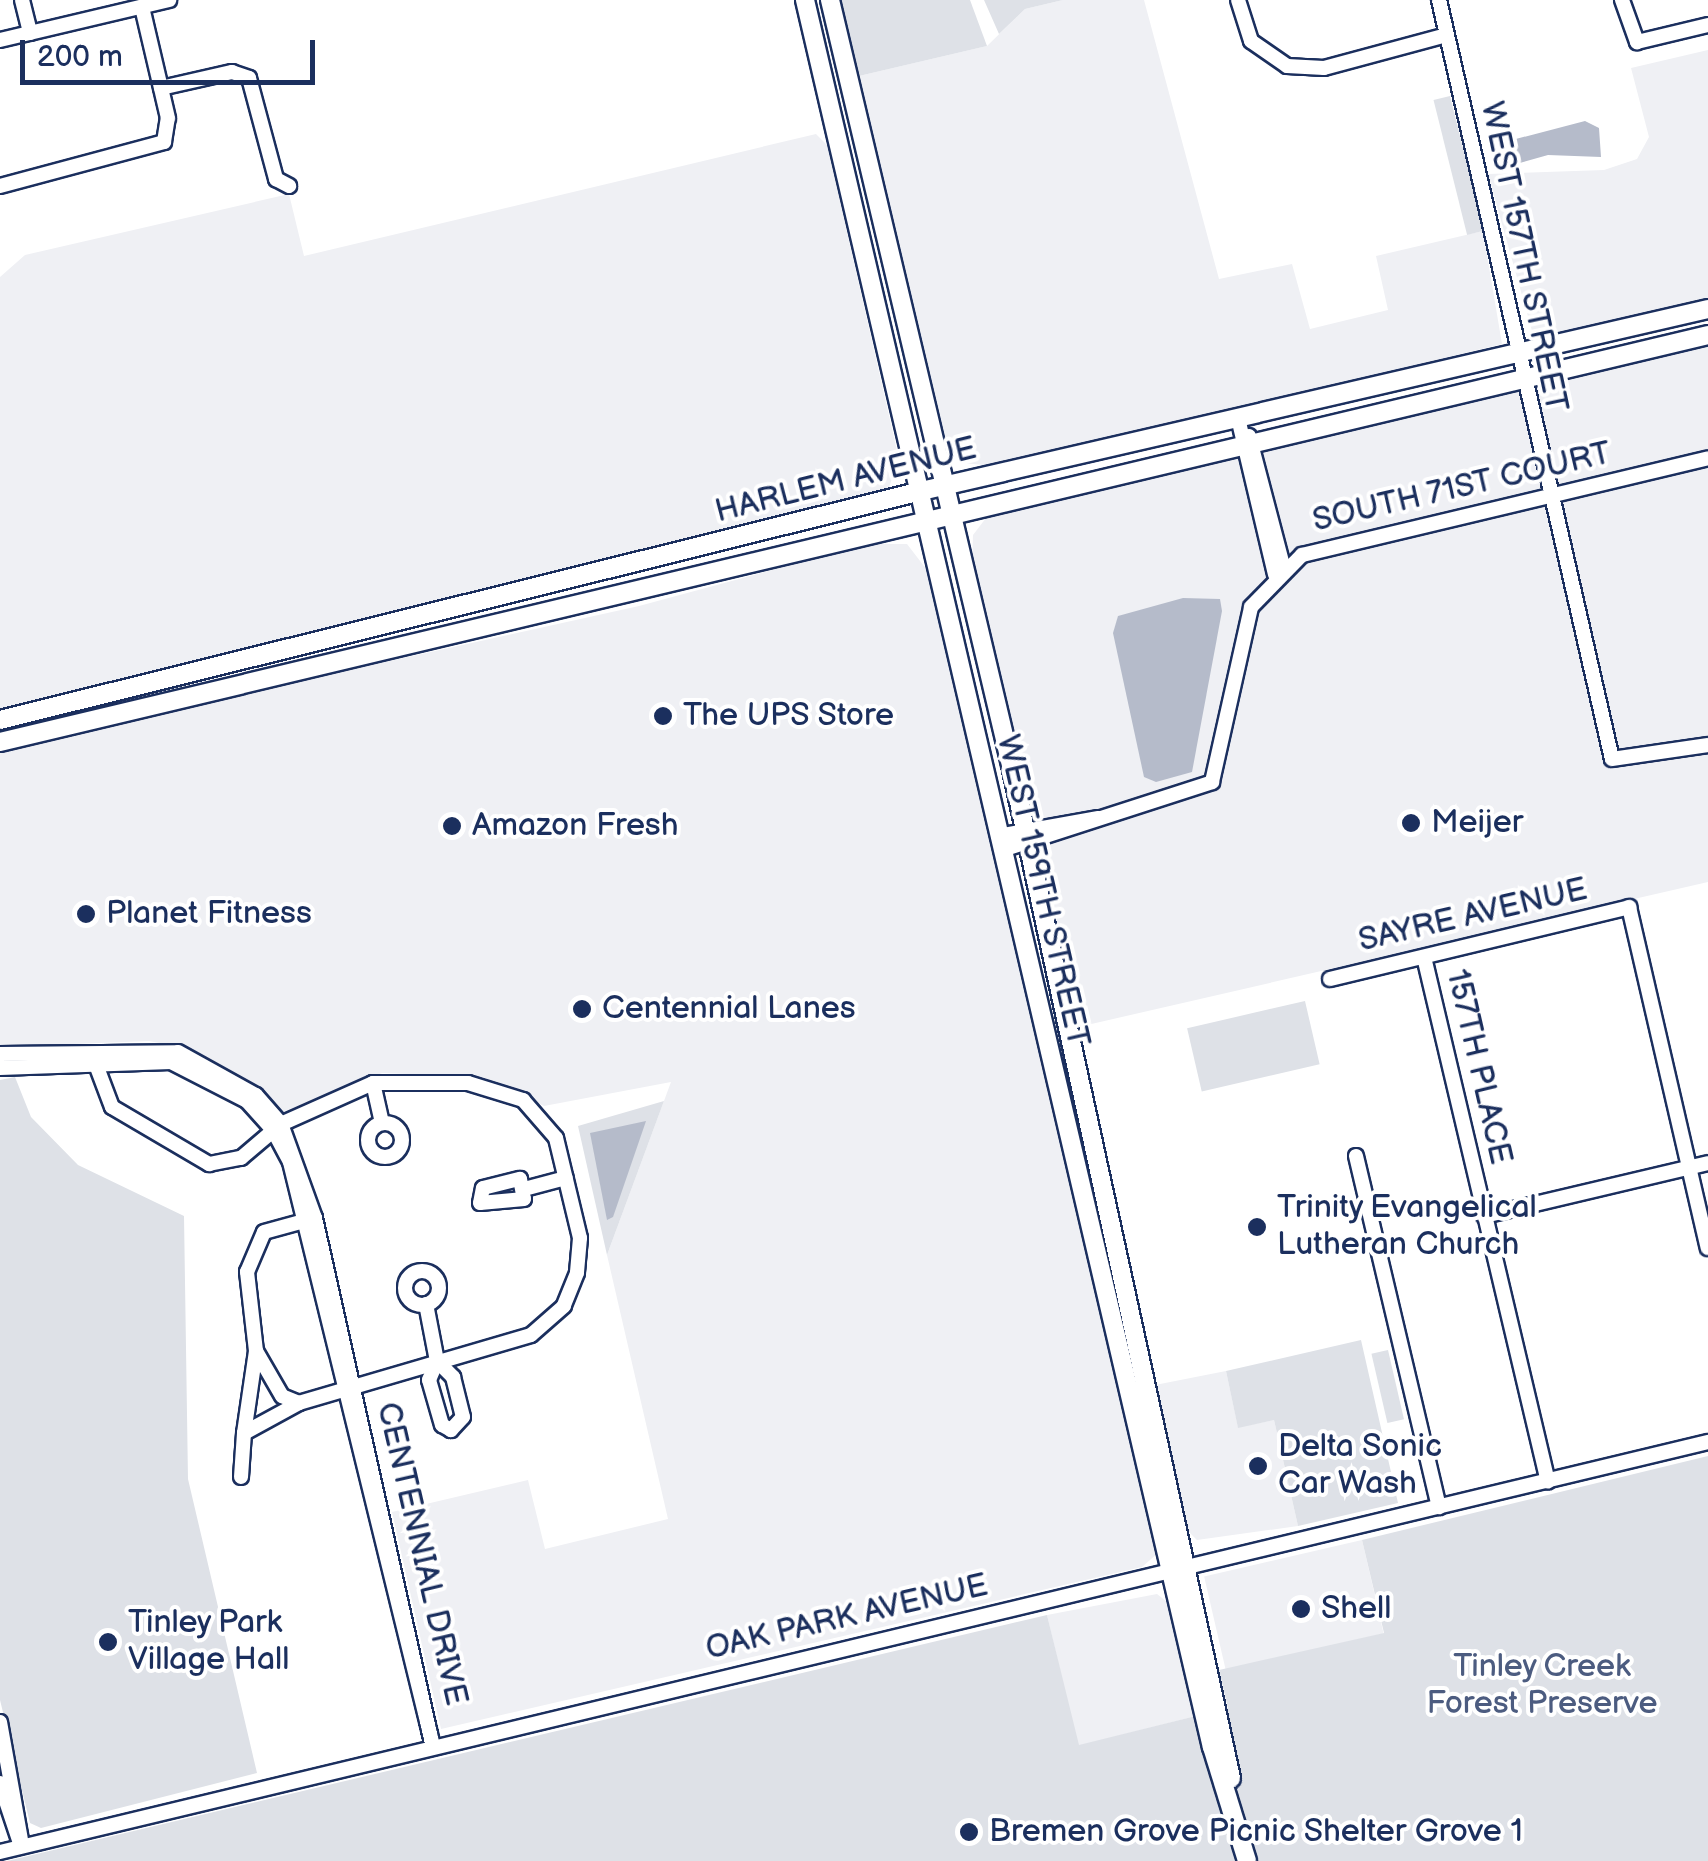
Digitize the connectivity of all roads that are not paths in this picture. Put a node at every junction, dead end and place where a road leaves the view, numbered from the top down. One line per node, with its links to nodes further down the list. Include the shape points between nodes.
1 (22, 0): 10 (street)
2 (170, 0): 8 (street)
3 (805, 0): 24 (main road, WEST 159TH STREET)
4 (830, 0): 23 (main road, WEST 159TH STREET)
5 (1238, 0): 11 (street, via 1251,42 1287,66 1324,68)
6 (1439, 0): 11 (street, WEST 157TH STREET)
7 (1622, 0): 9 (street, via 1636,42)
8 (142, 7): 10 (street); 13 (street)
9 (1708, 25)
10 (30, 33): 12 (street)
11 (1446, 35): 18 (street, WEST 157TH STREET)
12 (0, 40)
13 (161, 88): 14 (street, via 164,142); 15 (street, via 232,72 249,78 276,179)
14 (0, 186)
15 (289, 186)
16 (1708, 309): 18 (main road, HARLEM AVENUE)
17 (1708, 334): 19 (main road, HARLEM AVENUE)
18 (1516, 354): 19 (street, WEST 157TH STREET); 20 (main road, HARLEM AVENUE)
19 (1521, 379): 21 (main road, HARLEM AVENUE); 25 (street, WEST 157TH STREET)
20 (1238, 418): 21 (street); 23 (main road, HARLEM AVENUE)
21 (1246, 446): 26 (main road, HARLEM AVENUE); 28 (street)
22 (1708, 458): 25 (street, SOUTH 71ST COURT)
23 (945, 486): 24 (main road, HARLEM AVENUE); 26 (main road, WEST 159TH STREET)
24 (917, 492): 27 (main road, WEST 159TH STREET); 29 (main road, HARLEM AVENUE)
25 (1546, 496): 28 (street, SOUTH 71ST COURT, via 1346,542); 31 (street, WEST 157TH STREET, via 1612,758)
26 (952, 519): 27 (main road, HARLEM AVENUE); 32 (main road, WEST 159TH STREET)
27 (924, 526): 30 (main road, HARLEM AVENUE); 33 (main road, WEST 159TH STREET)
28 (1279, 570): 32 (street, via 1251,607 1216,775 1193,794)
29 (0, 720)
30 (0, 742)
31 (1708, 745)
32 (1026, 836): 33 (street); 60 (main road, WEST 159TH STREET)
33 (1000, 843): 60 (main road, WEST 159TH STREET)
34 (1424, 957): 35 (street, SAYRE AVENUE); 44 (street, SAYRE AVENUE, via 1629,907); 47 (street, 157TH PLACE)
35 (1330, 978)
36 (0, 1054): 41 (street, CENTENNIAL DRIVE, via 178,1052 256,1095)
37 (95, 1062): 38 (street, CENTENNIAL DRIVE); 41 (street, CENTENNIAL DRIVE, via 193,1068); 41 (street, via 112,1107 209,1164 241,1158)
38 (0, 1068)
39 (373, 1083): 40 (street); 41 (street); 45 (street, via 442,1080 523,1100 552,1128)
40 (382, 1123)
41 (277, 1127): 48 (street, CENTENNIAL DRIVE)
42 (1356, 1156): 59 (street)
43 (1708, 1163): 44 (street)
44 (1689, 1168): 47 (street); 49 (street)
45 (566, 1178): 46 (street); 52 (street, via 580,1238 564,1306 522,1340)
46 (528, 1188)
47 (1484, 1216): 58 (street, 157TH PLACE)
48 (309, 1220): 51 (street, via 264,1232 250,1249); 53 (street, CENTENNIAL DRIVE)
49 (1708, 1248)
50 (426, 1304): 52 (street)
51 (256, 1350): 54 (street, via 282,1396); 55 (street)
52 (437, 1362): 53 (street)
53 (347, 1385): 54 (street); 62 (street, CENTENNIAL DRIVE)
54 (299, 1403): 55 (street)
55 (244, 1433): 57 (street)
56 (1708, 1442): 58 (street, OAK PARK AVENUE)
57 (241, 1477)
58 (1548, 1482): 59 (street, OAK PARK AVENUE)
59 (1439, 1507): 60 (street, OAK PARK AVENUE)
60 (1180, 1569): 62 (street, OAK PARK AVENUE); 66 (main road, WEST 159TH STREET, via 1212,1747)
61 (0, 1722): 64 (street)
62 (432, 1742): 64 (street, OAK PARK AVENUE)
63 (0, 1783): 64 (street)
64 (22, 1846): 65 (street, OAK PARK AVENUE)
65 (0, 1852)
66 (1247, 1861)

